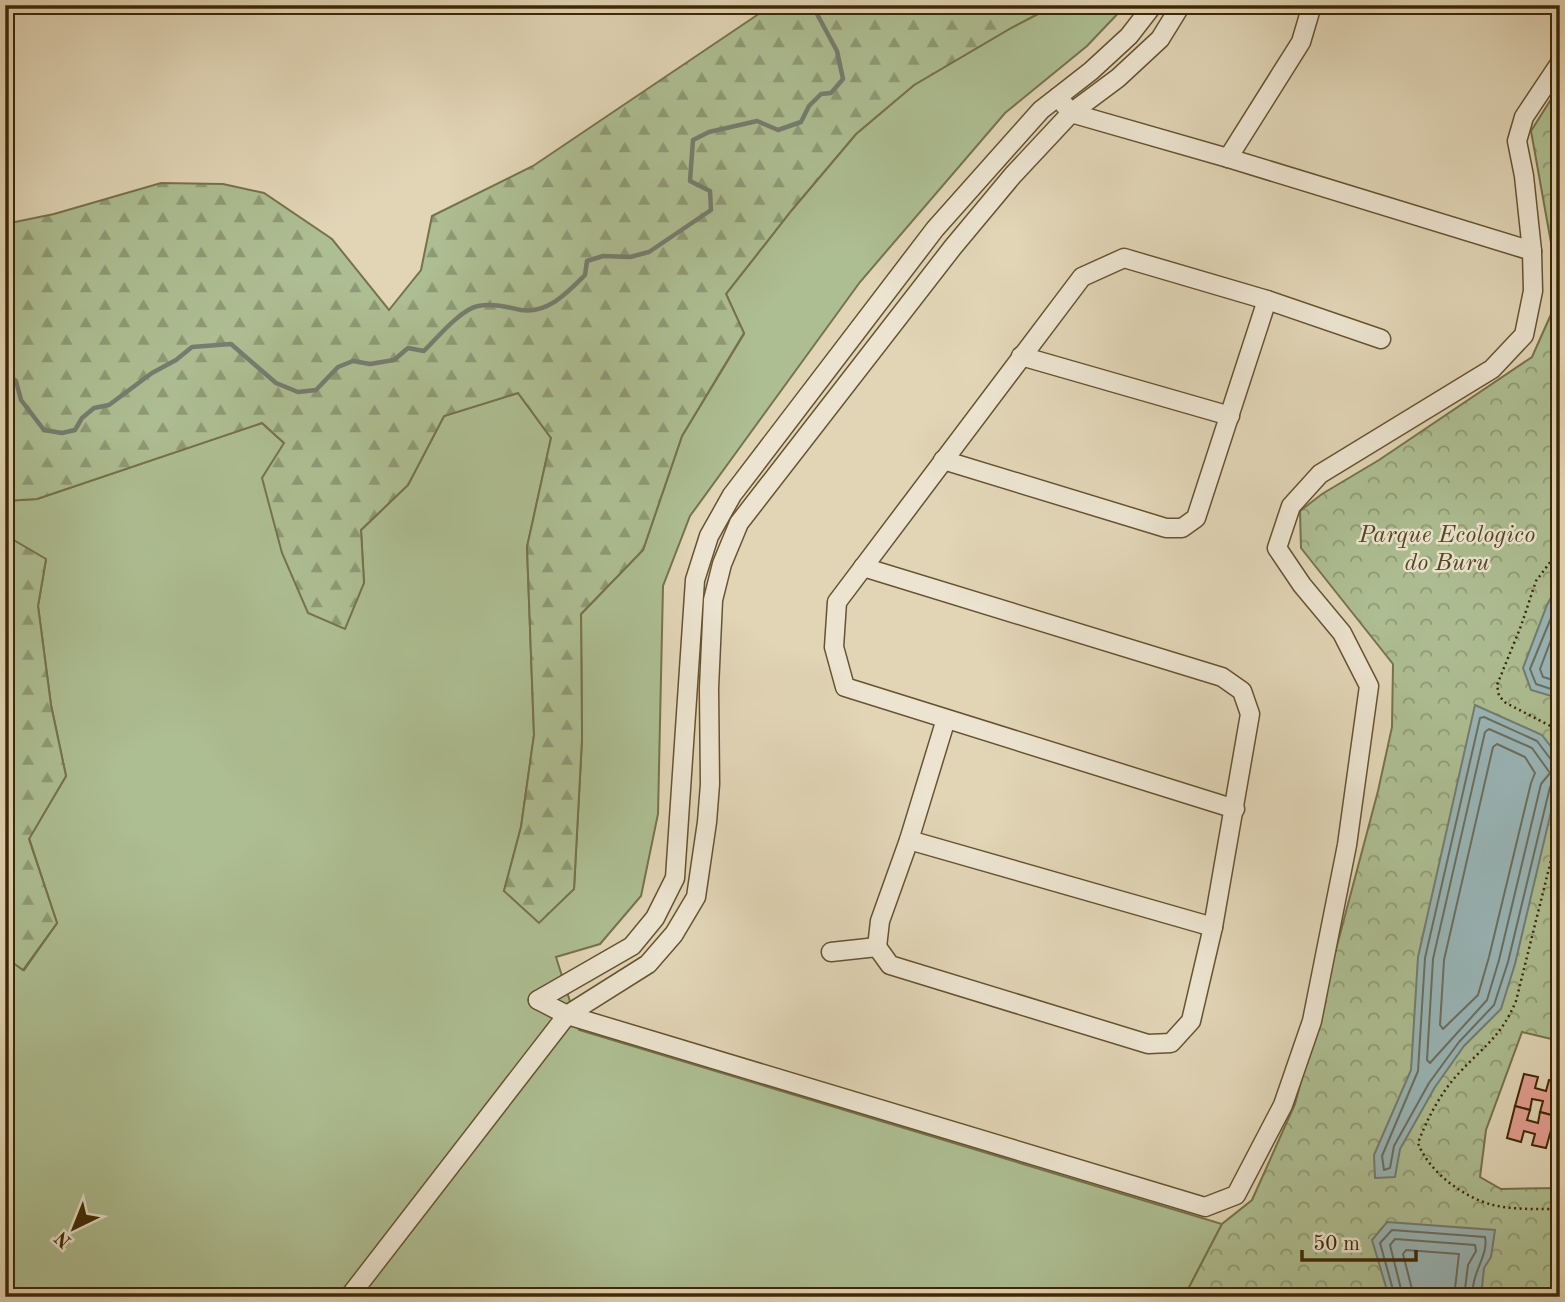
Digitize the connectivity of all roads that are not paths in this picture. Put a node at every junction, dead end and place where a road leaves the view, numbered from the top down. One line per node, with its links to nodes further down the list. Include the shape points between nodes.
1 (1153, 5): 5 (street, via 1129,36)
2 (1181, 5): 6 (street, via 1160,39)
3 (1312, 5): 7 (street, via 1301,42)
4 (1560, 63): 8 (street, via 1524,117 1517,141)
5 (1058, 97): 6 (street); 21 (street, via 1041,110 928,238 732,495 709,536 695,580 675,878 655,918 632,946 538,1000)
6 (1071, 113): 7 (street); 21 (street, via 953,247 739,523 713,600 710,784 696,897 674,934 648,964)
7 (1228, 158): 8 (street)
8 (1532, 251): 21 (street, via 1533,291 1524,335 1492,369 1320,474 1291,506 1287,517 1278,548 1342,633 1369,685 1347,845 1312,1021 1283,1105 1236,1195 1205,1207)
9 (1266, 300): 10 (street); 11 (street, via 1124,258 1082,277); 12 (street)
10 (1381, 340)
11 (1021, 356): 12 (street); 13 (street)
12 (1230, 416): 13 (street, via 1196,518 1182,528 1166,528)
13 (943, 460): 14 (street)
14 (863, 567): 15 (street, via 837,602 834,648 845,687); 16 (street, via 1222,677 1242,691 1250,715)
15 (946, 719): 16 (street); 17 (street)
16 (1235, 809): 18 (street)
17 (909, 840): 18 (street); 19 (street, via 880,920)
18 (1213, 927): 19 (street, via 1191,1021 1171,1043 1160,1044 890,965)
19 (877, 947): 20 (street)
20 (831, 952)
21 (567, 1015): 22 (street)
22 (349, 1297)

